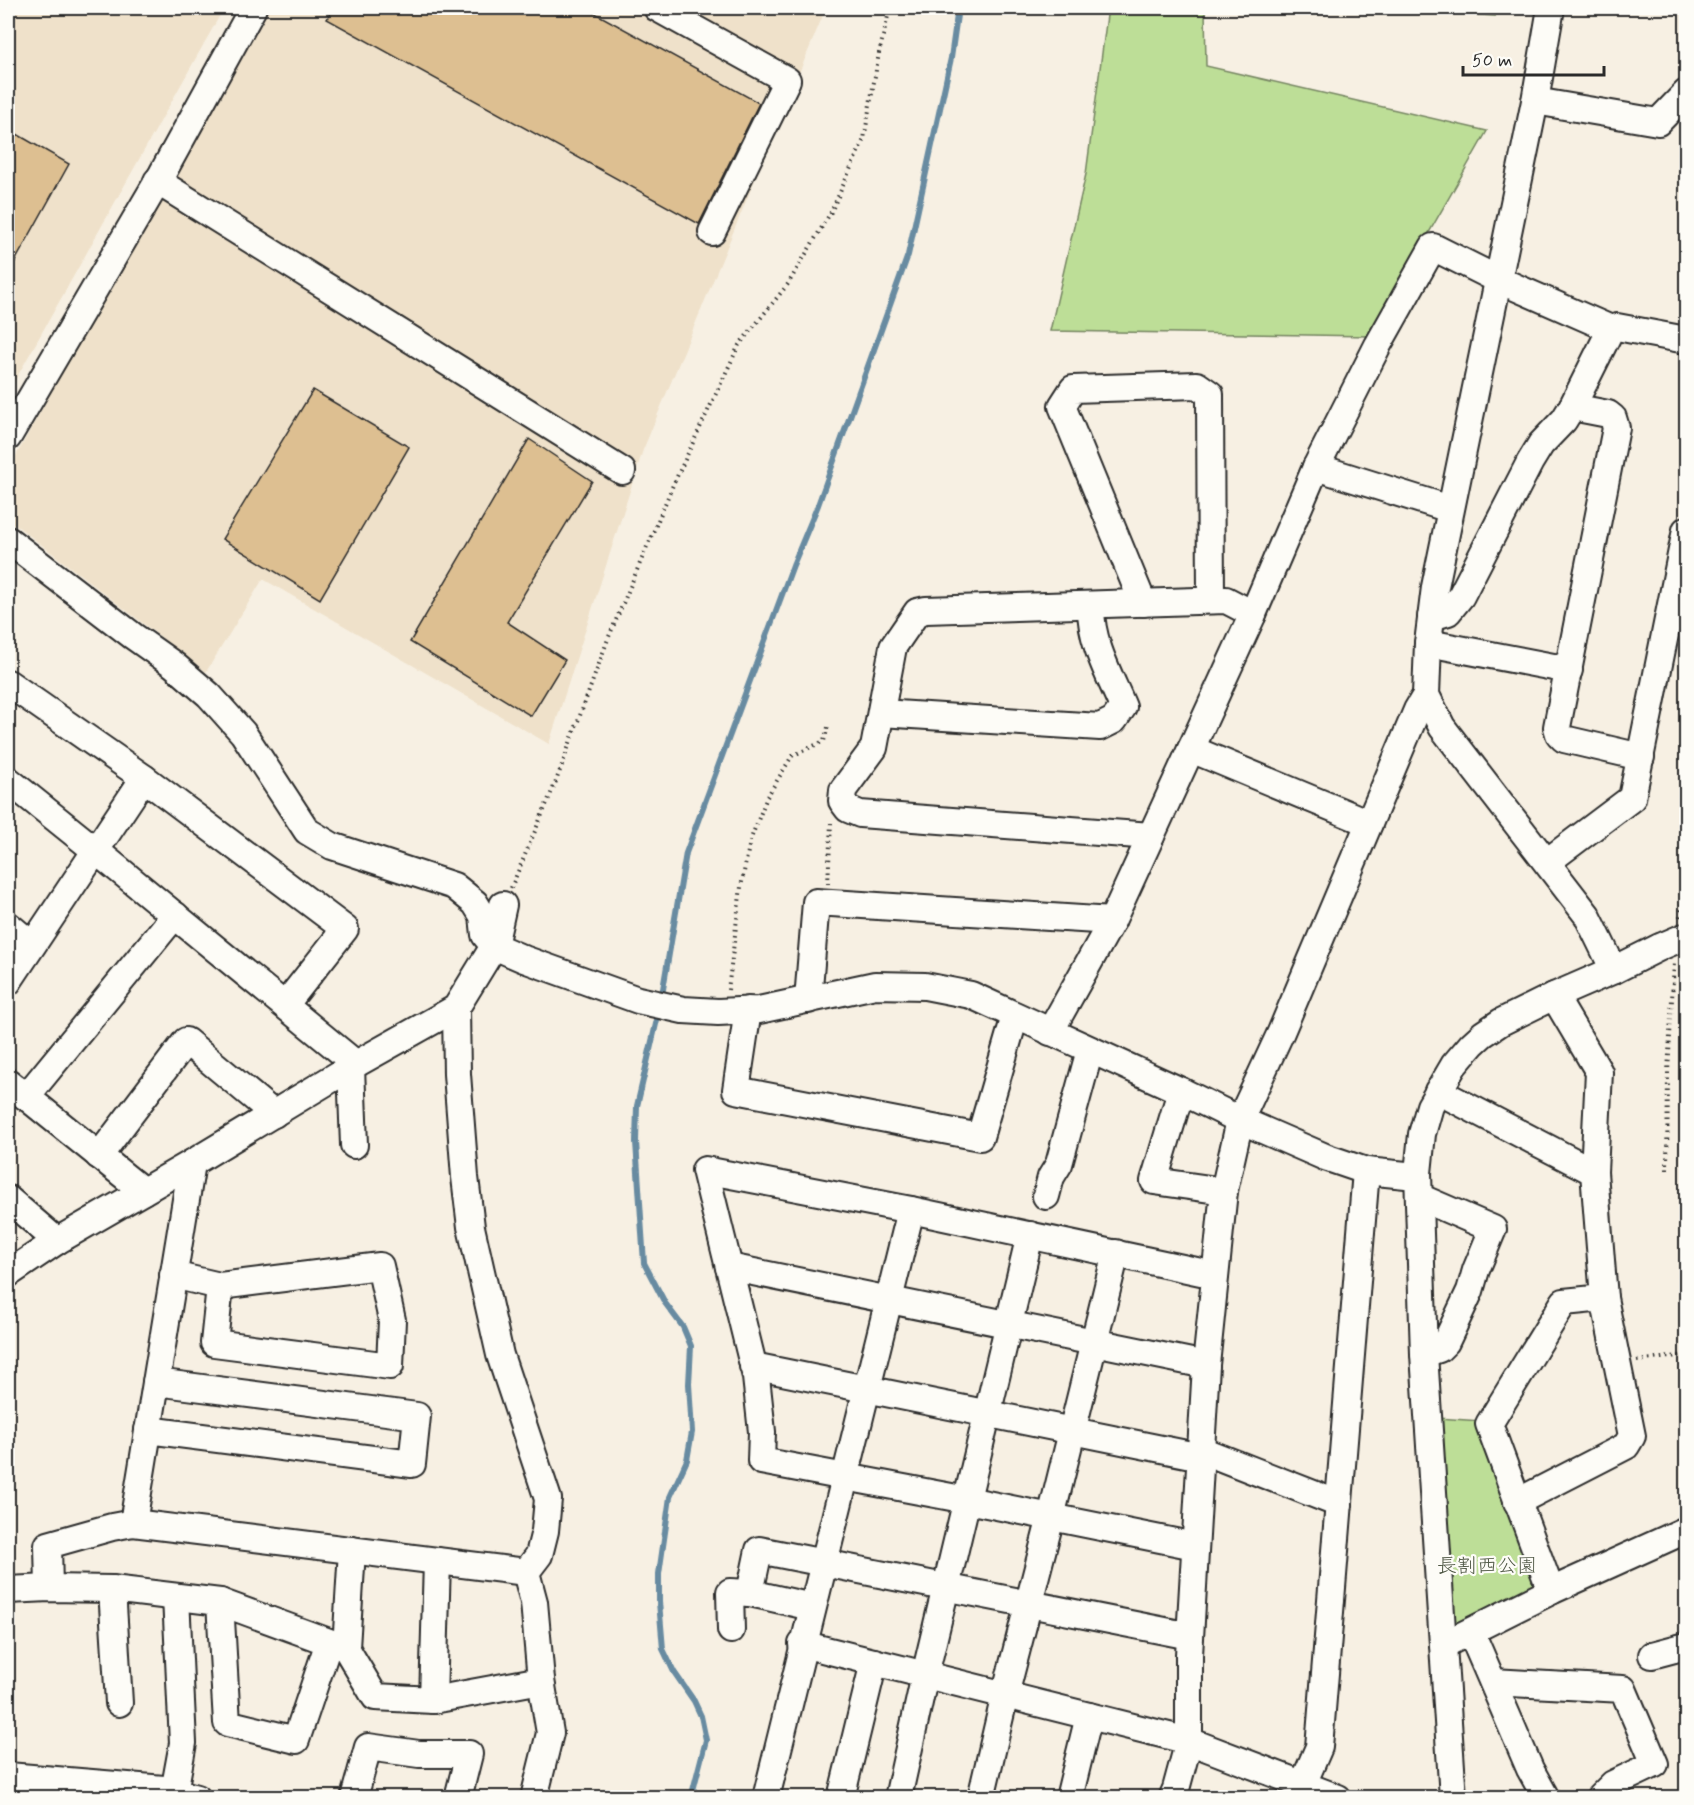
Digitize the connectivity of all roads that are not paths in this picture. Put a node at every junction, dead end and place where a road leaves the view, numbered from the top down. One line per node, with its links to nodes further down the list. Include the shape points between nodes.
1 (253, 8): 6 (street)
2 (657, 8): 7 (street, via 787,80)
3 (1551, 8): 5 (street)
4 (1686, 93): 5 (street, via 1658,122)
5 (1535, 101): 8 (street)
6 (158, 181): 12 (street); 14 (street)
7 (712, 232)
8 (1498, 280): 9 (street); 13 (street, via 1433,246); 15 (street)
9 (1611, 329): 10 (street); 11 (street)
10 (1686, 340)
11 (1572, 407): 22 (street, via 1530,462 1461,596 1448,612); 24 (street, via 1608,414 1616,428)
12 (8, 437)
13 (1316, 467): 15 (street); 21 (street)
14 (622, 471)
15 (1450, 509): 22 (street)
16 (1686, 530): 29 (street)
17 (8, 540): 42 (street, via 209,695 243,733 307,831 332,846 454,886 475,903 483,916 485,935)
18 (1211, 600): 19 (street); 19 (street, via 1210,394 1197,385 1073,389 1062,406); 21 (street, via 1226,600)
19 (1143, 603): 20 (street)
20 (1091, 605): 27 (street, via 917,612 893,647); 27 (street, via 1093,635 1123,707 1114,720 1100,728)
21 (1253, 614): 28 (street)
22 (1431, 617): 23 (street)
23 (1428, 643): 24 (street); 26 (street)
24 (1569, 670): 29 (street, via 1557,727 1559,734 1564,739)
25 (8, 684): 30 (street)
26 (1426, 695): 32 (street); 35 (street, via 1442,727)
27 (880, 713): 33 (street, via 874,748 843,790 842,801 848,809 860,814)
28 (1191, 749): 32 (street); 33 (street)
29 (1641, 757): 35 (street, via 1632,798)
30 (144, 778): 34 (street); 47 (street, via 345,929)
31 (8, 780): 34 (street)
32 (1369, 823): 58 (street)
33 (1151, 836): 38 (street)
34 (95, 849): 37 (street); 41 (street)
35 (1547, 862): 43 (street, via 1587,915)
36 (504, 904): 42 (street)
37 (175, 915): 47 (street); 54 (street)
38 (1112, 921): 46 (street, via 816,902); 51 (street)
39 (8, 925): 41 (street)
40 (1675, 939): 43 (street)
41 (32, 945): 44 (street)
42 (494, 946): 48 (street); 49 (street, via 638,1000 683,1010)
43 (1614, 970): 45 (street)
44 (8, 982)
45 (1554, 996): 56 (street, via 1483,1034 1454,1065); 63 (street, via 1599,1072)
46 (808, 1000): 49 (street); 50 (street, via 875,986 925,986 971,995)
47 (285, 1005): 53 (street)
48 (456, 1008): 53 (street); 102 (street, via 456,1074 471,1227 500,1355 548,1499 539,1555)
49 (736, 1011): 50 (street, via 736,1090 980,1137)
50 (1015, 1016): 51 (street)
51 (1050, 1032): 52 (street)
52 (1090, 1050): 55 (street); 67 (street, via 1059,1164)
53 (353, 1065): 57 (street); 59 (street)
54 (17, 1090): 60 (street)
55 (1181, 1091): 58 (street); 66 (street, via 1155,1181)
56 (1438, 1091): 63 (street); 64 (street, via 1422,1134)
57 (274, 1114): 60 (street, via 186,1041); 61 (street)
58 (1240, 1120): 62 (street); 66 (street)
59 (354, 1145)
60 (99, 1156): 65 (street)
61 (192, 1163): 65 (street); 75 (street)
62 (1366, 1171): 64 (street, via 1398,1175); 94 (street)
63 (1594, 1172): 78 (street)
64 (1418, 1185): 82 (street); 82 (street, via 1493,1229 1446,1342)
65 (143, 1191): 71 (street)
66 (1224, 1191): 76 (street)
67 (1046, 1196)
68 (8, 1199): 71 (street)
69 (911, 1210): 70 (street); 73 (street, via 705,1170); 79 (street)
70 (1030, 1235): 72 (street); 80 (street)
71 (57, 1240): 74 (street)
72 (1116, 1253): 76 (street); 81 (street)
73 (729, 1267): 79 (street); 84 (street)
74 (8, 1274)
75 (173, 1275): 77 (street); 85 (street)
76 (1215, 1275): 83 (street)
77 (220, 1286): 77 (street, via 214,1343 390,1366 392,1320 380,1266)
78 (1604, 1298): 93 (street, via 1564,1302 1489,1424); 93 (street, via 1630,1441)
79 (888, 1300): 80 (street); 86 (street)
80 (1009, 1325): 81 (street); 87 (street)
81 (1094, 1343): 83 (street); 89 (street)
82 (1425, 1354): 118 (street)
83 (1206, 1365): 90 (street)
84 (753, 1366): 86 (street); 91 (street, via 762,1432 760,1461)
85 (156, 1382): 88 (street); 88 (street, via 417,1416 412,1464)
86 (866, 1388): 87 (street); 91 (street)
87 (988, 1413): 89 (street); 92 (street)
88 (148, 1430): 96 (street)
89 (1072, 1430): 90 (street); 95 (street)
90 (1201, 1453): 94 (street); 98 (street)
91 (844, 1477): 92 (street); 101 (street)
92 (967, 1500): 95 (street); 104 (street)
93 (1517, 1502): 107 (street)
94 (1339, 1504): 131 (street, via 1319,1747)
95 (1051, 1517): 98 (street); 111 (street)
96 (133, 1523): 99 (street); 103 (street, via 48,1545)
97 (1686, 1530): 107 (street)
98 (1196, 1546): 115 (street)
99 (352, 1550): 100 (street); 117 (street)
100 (437, 1561): 102 (street); 126 (street)
101 (822, 1563): 104 (street); 108 (street, via 759,1550); 112 (street)
102 (526, 1572): 123 (street, via 534,1602)
103 (49, 1588): 105 (street); 106 (street)
104 (946, 1588): 111 (street); 122 (street)
105 (112, 1589): 109 (street); 127 (street)
106 (8, 1590)
107 (1551, 1592): 114 (street)
108 (750, 1593): 112 (street); 113 (street, via 730,1592)
109 (176, 1597): 110 (street); 132 (street)
110 (220, 1602): 117 (street); 117 (street, via 227,1723 296,1740)
111 (1028, 1604): 115 (street); 125 (street)
112 (812, 1607): 116 (street)
113 (731, 1630)
114 (1471, 1632): 118 (street); 124 (street)
115 (1190, 1636): 129 (street)
116 (802, 1644): 121 (street); 136 (street)
117 (337, 1645): 126 (street, via 375,1697)
118 (1443, 1645): 143 (street)
119 (1686, 1646): 120 (street)
120 (1652, 1655)
121 (874, 1662): 122 (street); 137 (street)
122 (925, 1675): 125 (street); 138 (street)
123 (541, 1680): 126 (street); 135 (street, via 550,1733)
124 (1493, 1682): 144 (street); 145 (street, via 1623,1689 1655,1764 1613,1784)
125 (1005, 1695): 128 (street); 139 (street)
126 (432, 1700)
127 (119, 1703)
128 (1089, 1716): 129 (street); 140 (street)
129 (1189, 1741): 131 (street); 141 (street)
130 (8, 1776): 132 (street)
131 (1304, 1784): 142 (street)
132 (186, 1795)
133 (354, 1797): 134 (street, via 368,1747 419,1754 470,1754)
134 (458, 1797)
135 (534, 1797)
136 (766, 1797)
137 (841, 1797)
138 (898, 1797)
139 (981, 1797)
140 (1070, 1797)
141 (1172, 1797)
142 (1337, 1797)
143 (1454, 1797)
144 (1546, 1797)
145 (1599, 1797)

